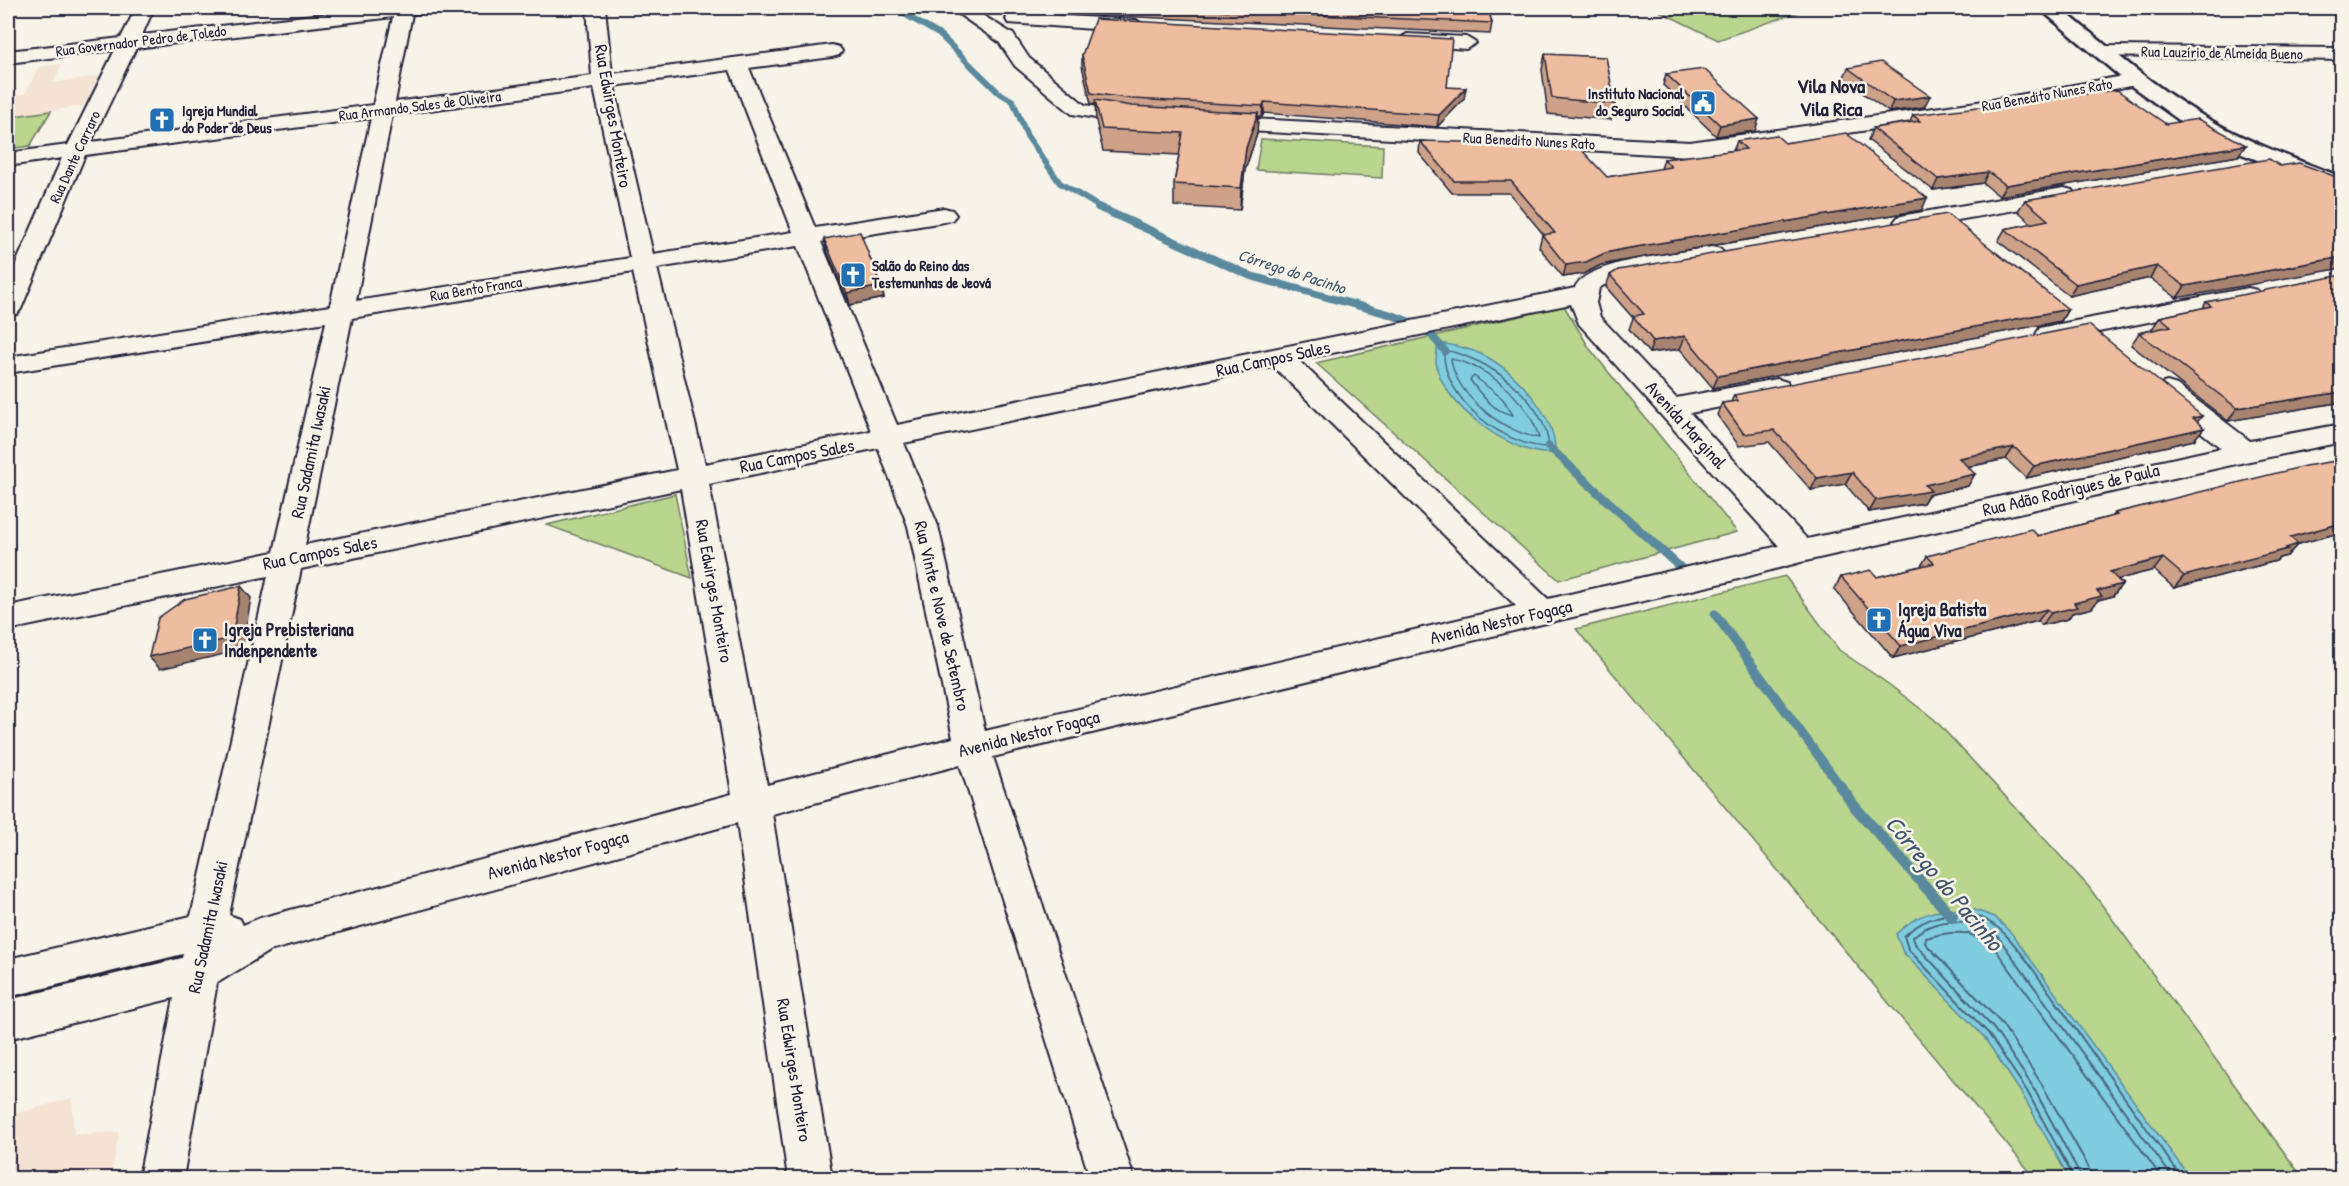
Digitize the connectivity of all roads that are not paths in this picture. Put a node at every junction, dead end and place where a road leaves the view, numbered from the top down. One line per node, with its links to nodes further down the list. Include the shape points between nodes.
1 (145, 8): 9 (street, Rua Dante Carraro)
2 (408, 8): 9 (street, Rua Governador Pedro de Toledo); 18 (street, Rua Sadamita Iwasaki)
3 (596, 8): 17 (street, Rua Edwirges Monteiro)
4 (959, 8): 6 (street)
5 (2048, 8): 12 (main road)
6 (1014, 22): 7 (street); 19 (street, via 1022,62 1079,110)
7 (1158, 27)
8 (1383, 39): 10 (street)
9 (129, 42): 14 (street, Rua Governador Pedro de Toledo); 22 (street, Rua Dante Carraro)
10 (1466, 43)
11 (832, 51): 15 (street, Rua Armando Sales de Oliveira)
12 (2103, 52): 13 (street, Rua Lauzírio de Almeida Bueno); 16 (main road)
13 (2342, 54)
14 (8, 57)
15 (738, 65): 17 (street, Rua Armando Sales de Oliveira); 33 (street, Rua Vinte e Nove de Setembro)
16 (2134, 80): 21 (street, Rua Benedito Nunes Rato); 25 (main road, via 2195,122)
17 (604, 83): 18 (street, Rua Armando Sales de Oliveira); 36 (street, Rua Edwirges Monteiro)
18 (382, 110): 22 (street, Rua Armando Sales de Oliveira); 41 (street, Rua Sadamita Iwasaki)
19 (1156, 120)
20 (1191, 122): 21 (street, Rua Benedito Nunes Rato, via 1680,149)
21 (1836, 127): 23 (street)
22 (77, 149): 24 (street, Rua Armando Sales de Oliveira); 40 (street, Rua Dante Carraro)
23 (1864, 149)
24 (8, 159)
25 (2275, 159): 26 (street); 27 (main road)
26 (2240, 165)
27 (2342, 185)
28 (2088, 191): 31 (street)
29 (1920, 193): 31 (street)
30 (944, 215): 33 (street, Rua Bento Franca)
31 (1948, 215): 32 (street); 34 (street)
32 (1879, 227)
33 (807, 237): 36 (street, Rua Bento Franca); 51 (street, Rua Vinte e Nove de Setembro)
34 (1976, 237)
35 (1730, 251): 38 (street, via 1606,274 1588,284)
36 (642, 262): 41 (street, Rua Bento Franca); 53 (street, Rua Edwirges Monteiro)
37 (2272, 290): 42 (street)
38 (1585, 293): 45 (street, Rua Campos Sales); 49 (street, Avenida Marginal, via 1583,303 1588,319)
39 (2059, 304): 42 (street)
40 (8, 309)
41 (341, 310): 46 (street, Rua Bento Franca); 55 (street, Rua Sadamita Iwasaki)
42 (2087, 327): 43 (street); 44 (street)
43 (2029, 338)
44 (2115, 349)
45 (1280, 358): 51 (street, Rua Campos Sales); 56 (street)
46 (8, 365)
47 (2152, 378): 52 (street)
48 (1798, 383): 49 (street)
49 (1672, 408): 54 (street, Avenida Marginal)
50 (2342, 433): 52 (street, Rua Adão Rodrigues de Paula)
51 (887, 438): 53 (street, Rua Campos Sales); 58 (street, Rua Vinte e Nove de Setembro, via 923,526)
52 (2245, 452): 54 (street, Rua Adão Rodrigues de Paula)
53 (693, 477): 55 (street, Rua Campos Sales); 59 (street, Rua Edwirges Monteiro)
54 (1801, 551): 56 (street, Avenida Nestor Fogaça)
55 (288, 558): 57 (street, Rua Campos Sales); 60 (street, Rua Sadamita Iwasaki)
56 (1542, 612): 58 (street, Avenida Nestor Fogaça)
57 (8, 618)
58 (972, 748): 59 (street, Avenida Nestor Fogaça); 67 (street, Rua Vinte e Nove de Setembro)
59 (751, 804): 61 (street, Avenida Nestor Fogaça); 66 (street, Rua Edwirges Monteiro)
60 (207, 930): 61 (street, Avenida Nestor Fogaça); 62 (street, Rua Sadamita Iwasaki); 63 (street, Avenida Nestor Fogaça)
61 (260, 936): 62 (street, Avenida Nestor Fogaça)
62 (198, 973): 64 (street, Avenida Nestor Fogaça); 65 (street, Rua Sadamita Iwasaki)
63 (8, 978)
64 (8, 1019)
65 (161, 1179)
66 (810, 1179)
67 (1112, 1179)

